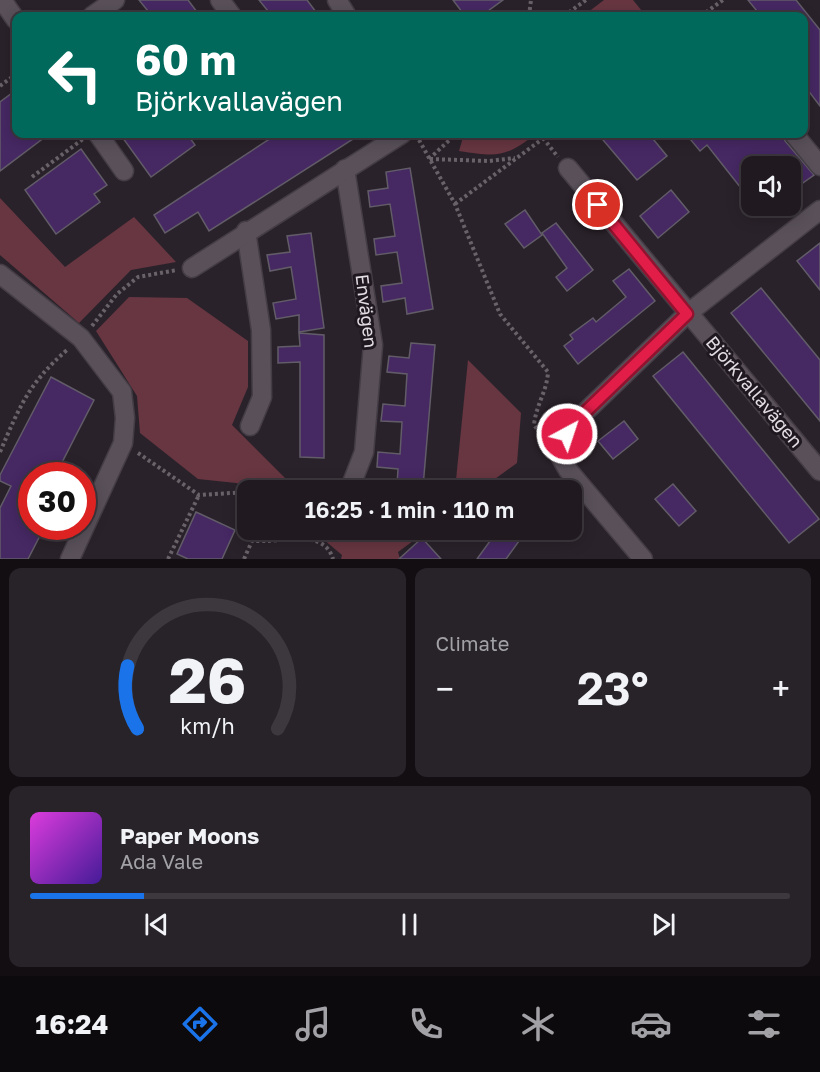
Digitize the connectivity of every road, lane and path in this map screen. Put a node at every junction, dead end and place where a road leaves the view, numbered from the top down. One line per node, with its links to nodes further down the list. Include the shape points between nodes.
1 (2, 0): 8 (street)
2 (115, 0): 5 (street)
3 (586, 0): 6 (path)
4 (723, 0): 7 (path)
5 (98, 12)
6 (570, 12)
7 (710, 12)
8 (12, 14)
9 (86, 138): 23 (path)
10 (101, 138): 22 (street)
11 (395, 138): 21 (street)
12 (419, 138): 18 (path)
13 (452, 138): 18 (path)
14 (543, 138): 16 (path); 17 (path)
15 (797, 138): 19 (street)
16 (550, 148)
17 (517, 158): 18 (path); 24 (path)
18 (429, 159): 24 (path)
19 (820, 166)
20 (568, 168): 29 (street, Björkvallavägen)
21 (345, 169): 26 (street); 36 (street, Envägen, via 373,345 364,452)
22 (124, 171)
23 (32, 177)
24 (455, 204): 33 (path, via 500,314 548,372 534,424)
25 (820, 210): 29 (street)
26 (246, 231): 27 (street); 31 (street, via 261,330 262,397)
27 (192, 268): 30 (path, via 138,277 117,294)
28 (0, 274): 30 (street)
29 (687, 314): 33 (street, via 578,419); 35 (street, Björkvallavägen)
30 (81, 338): 32 (street, via 122,392); 34 (path, via 42,372 22,400)
31 (250, 426)
32 (123, 443): 38 (path); 42 (street)
33 (556, 449): 46 (street, via 568,470)
34 (0, 452)
35 (820, 471)
36 (353, 480)
37 (237, 493): 38 (path)
38 (200, 495): 43 (path)
39 (292, 540): 41 (path)
40 (314, 540): 45 (path, via 331,552)
41 (267, 541): 44 (path, via 252,541)
42 (70, 559)
43 (168, 559)
44 (244, 559)
45 (333, 559)
46 (643, 559)

